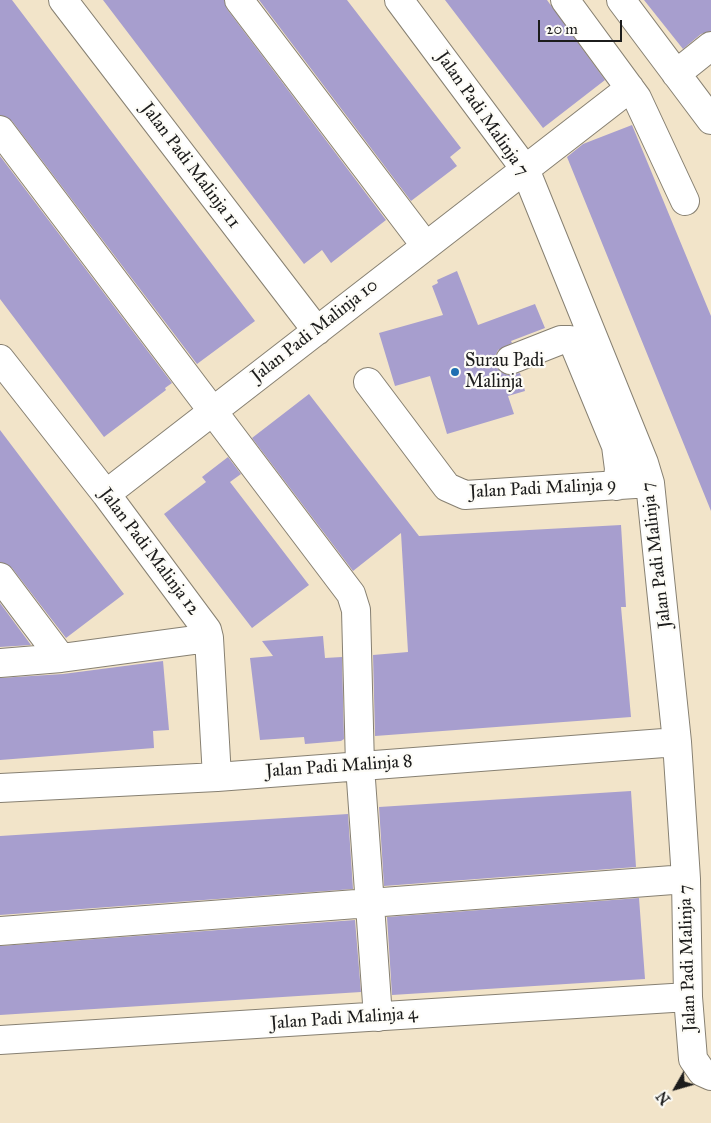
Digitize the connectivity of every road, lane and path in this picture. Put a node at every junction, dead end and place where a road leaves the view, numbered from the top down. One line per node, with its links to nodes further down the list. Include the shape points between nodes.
1 (63, 0): 14 (street, Jalan Padi Malinja 11)
2 (239, 0): 13 (street)
3 (398, 0): 11 (street, Jalan Padi Malinja 7)
4 (564, 0): 8 (street)
5 (621, 0): 7 (street)
6 (711, 46): 7 (street)
7 (676, 74): 9 (street)
8 (630, 88): 11 (street, Jalan Padi Malinja 10); 12 (street)
9 (711, 120)
10 (0, 130): 18 (street)
11 (524, 169): 13 (street, Jalan Padi Malinja 10); 19 (street, Jalan Padi Malinja 7)
12 (685, 201)
13 (425, 245): 14 (street, Jalan Padi Malinja 10)
14 (317, 331): 18 (street, Jalan Padi Malinja 10)
15 (0, 359): 21 (street, Jalan Padi Malinja 12)
16 (510, 360): 20 (street, via 561,340 573,342 616,446)
17 (368, 382): 20 (street, Jalan Padi Malinja 9, via 447,487 465,495)
18 (213, 410): 21 (street, Jalan Padi Malinja 10); 27 (street, via 351,594 356,610)
19 (650, 483): 20 (street, Jalan Padi Malinja 9); 26 (street, Jalan Padi Malinja 7)
20 (617, 486)
21 (106, 494): 23 (street, Jalan Padi Malinja 12, via 201,622)
22 (0, 577): 24 (street)
23 (209, 638): 24 (street); 28 (street, Jalan Padi Malinja 12)
24 (61, 658): 25 (street)
25 (0, 663)
26 (677, 742): 27 (street, Jalan Padi Malinja 8); 30 (street, Jalan Padi Malinja 7)
27 (360, 766): 28 (street, Jalan Padi Malinja 8); 31 (street)
28 (217, 776): 29 (street, Jalan Padi Malinja 8)
29 (0, 788)
30 (686, 880): 31 (street); 33 (street, Jalan Padi Malinja 7)
31 (368, 904): 32 (street); 34 (street)
32 (0, 932)
33 (688, 997): 34 (street, Jalan Padi Malinja 4); 36 (street, Jalan Padi Malinja 7, via 693,1059 702,1072)
34 (378, 1017): 35 (street, Jalan Padi Malinja 4)
35 (0, 1040)
36 (711, 1076)

